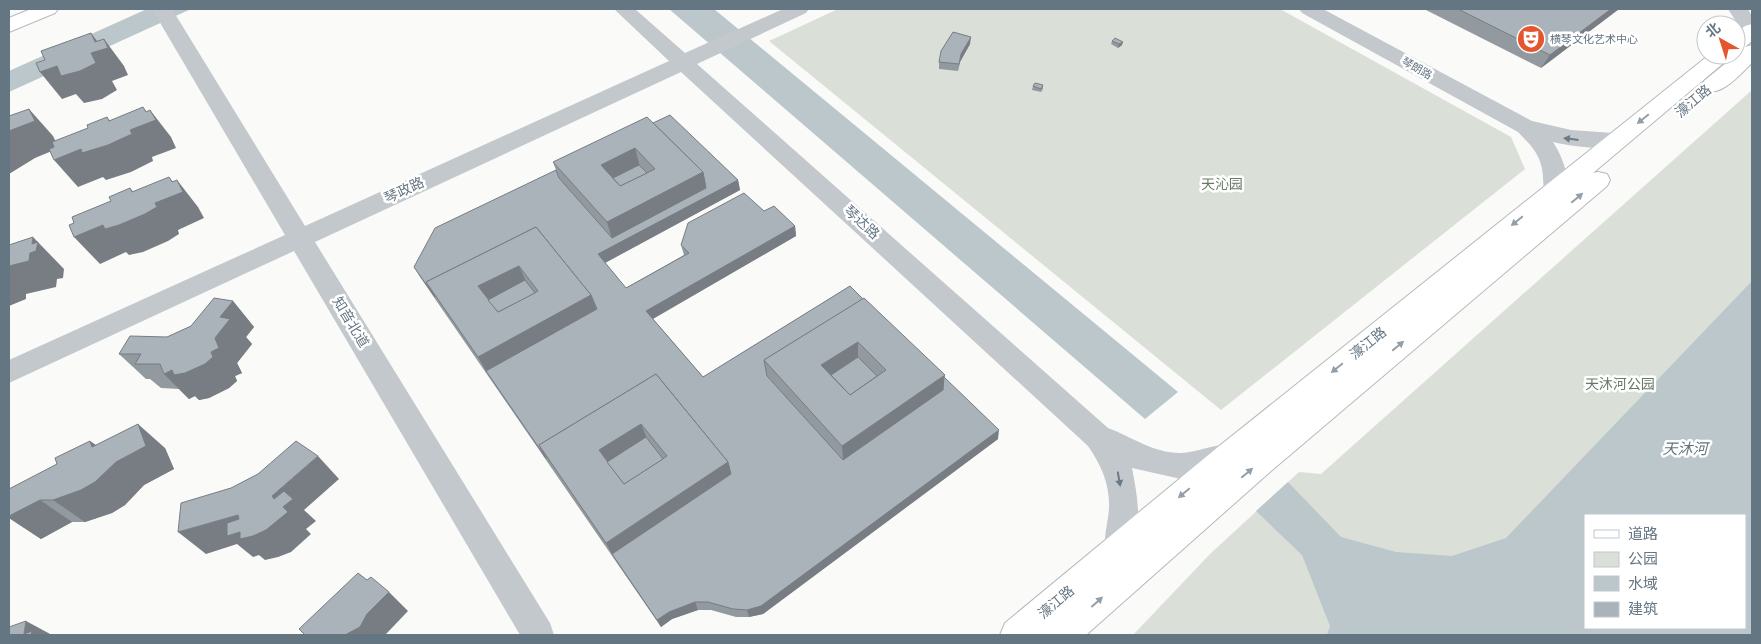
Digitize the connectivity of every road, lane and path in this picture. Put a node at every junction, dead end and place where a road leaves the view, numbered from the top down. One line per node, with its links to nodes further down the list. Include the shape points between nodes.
1 (13, 9): 7 (main road)
2 (48, 9): 9 (main road)
3 (624, 9): 11 (street, 琴达路)
4 (799, 9): 11 (street, 琴政路)
5 (1309, 9): 13 (street, 琴朗路)
6 (1738, 9): 10 (street, via 1745,20)
7 (9, 10)
8 (167, 17): 16 (street, 知音北道)
9 (9, 26)
10 (1747, 40): 23 (main road, 濠江路, one-way to 10)
11 (684, 62): 16 (street, 琴政路); 18 (street, 琴达路)
12 (1710, 65): 14 (main road, 濠江路, one-way to 14)
13 (1524, 126): 14 (street, one-way to 13, via 1575,140); 15 (street, via 1542,143 1553,160)
14 (1619, 139): 15 (main road, 濠江路)
15 (1555, 191): 19 (main road, 濠江路, one-way to 19)
16 (300, 238): 17 (street, 琴政路); 21 (street, 知音北道)
17 (9, 372)
18 (1098, 437): 19 (street, via 1137,457 1181,466); 20 (street, one-way to 20, via 1117,465 1124,506)
19 (1229, 456): 20 (main road, 濠江路, one-way to 20)
20 (1119, 548): 22 (main road, 濠江路)
21 (538, 635)
22 (1017, 635)
23 (1061, 635)

